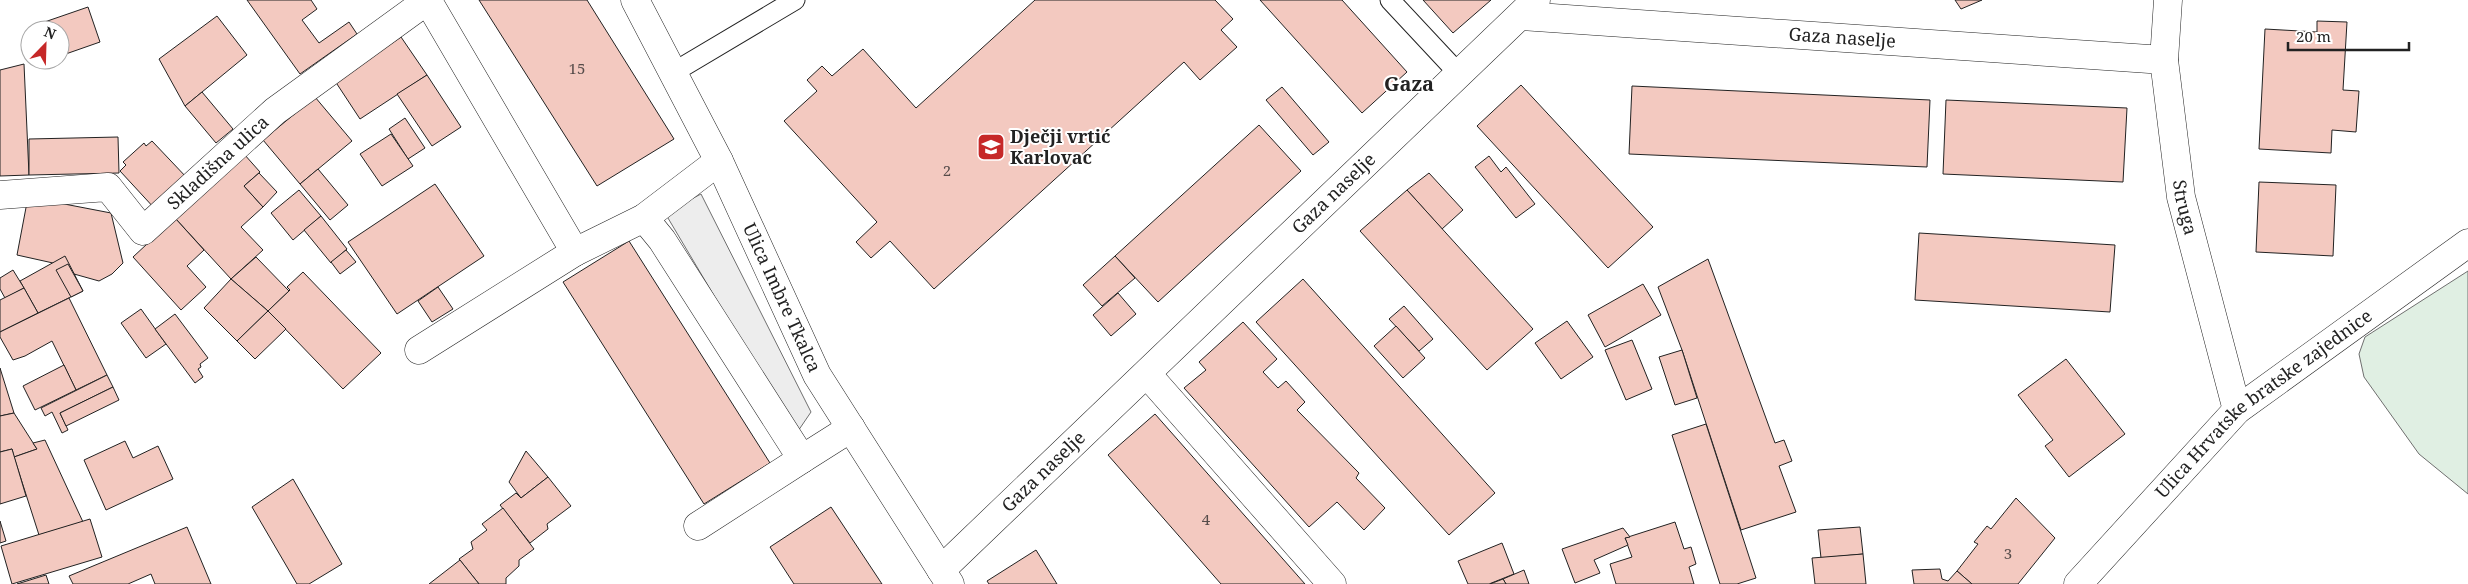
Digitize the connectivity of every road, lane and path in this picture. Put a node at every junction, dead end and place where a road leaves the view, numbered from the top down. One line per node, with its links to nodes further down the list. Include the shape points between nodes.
1 (635, 0): 8 (street, Ulica Imbre Tkalca)
2 (795, 0): 8 (lane)
3 (1390, 0): 9 (lane)
4 (2168, 0): 7 (street, Struga)
5 (428, 1): 11 (street, Skladišna ulica, via 275,111 143,231 108,187); 14 (street)
6 (1529, 8): 7 (street, Gaza naselje); 9 (street, Gaza naselje)
7 (2164, 60): 17 (street, Struga, via 2181,197)
8 (674, 72): 10 (street, Ulica Imbre Tkalca)
9 (1460, 75): 16 (street, Gaza naselje)
10 (719, 161): 12 (street); 18 (street, Ulica Imbre Tkalca, via 817,375)
11 (0, 195)
12 (644, 218): 14 (street); 19 (street, via 662,240)
13 (2468, 244): 17 (street, Ulica Hrvatske bratske zajednice)
14 (575, 252): 15 (street)
15 (418, 350)
16 (1147, 374): 21 (street, Gaza naselje); 22 (street)
17 (2237, 410): 23 (street, Ulica Hrvatske bratske zajednice)
18 (852, 428): 19 (street); 21 (street, Ulica Imbre Tkalca)
19 (802, 459): 20 (street)
20 (698, 526)
21 (946, 577)
22 (1332, 584)
23 (2078, 584)

